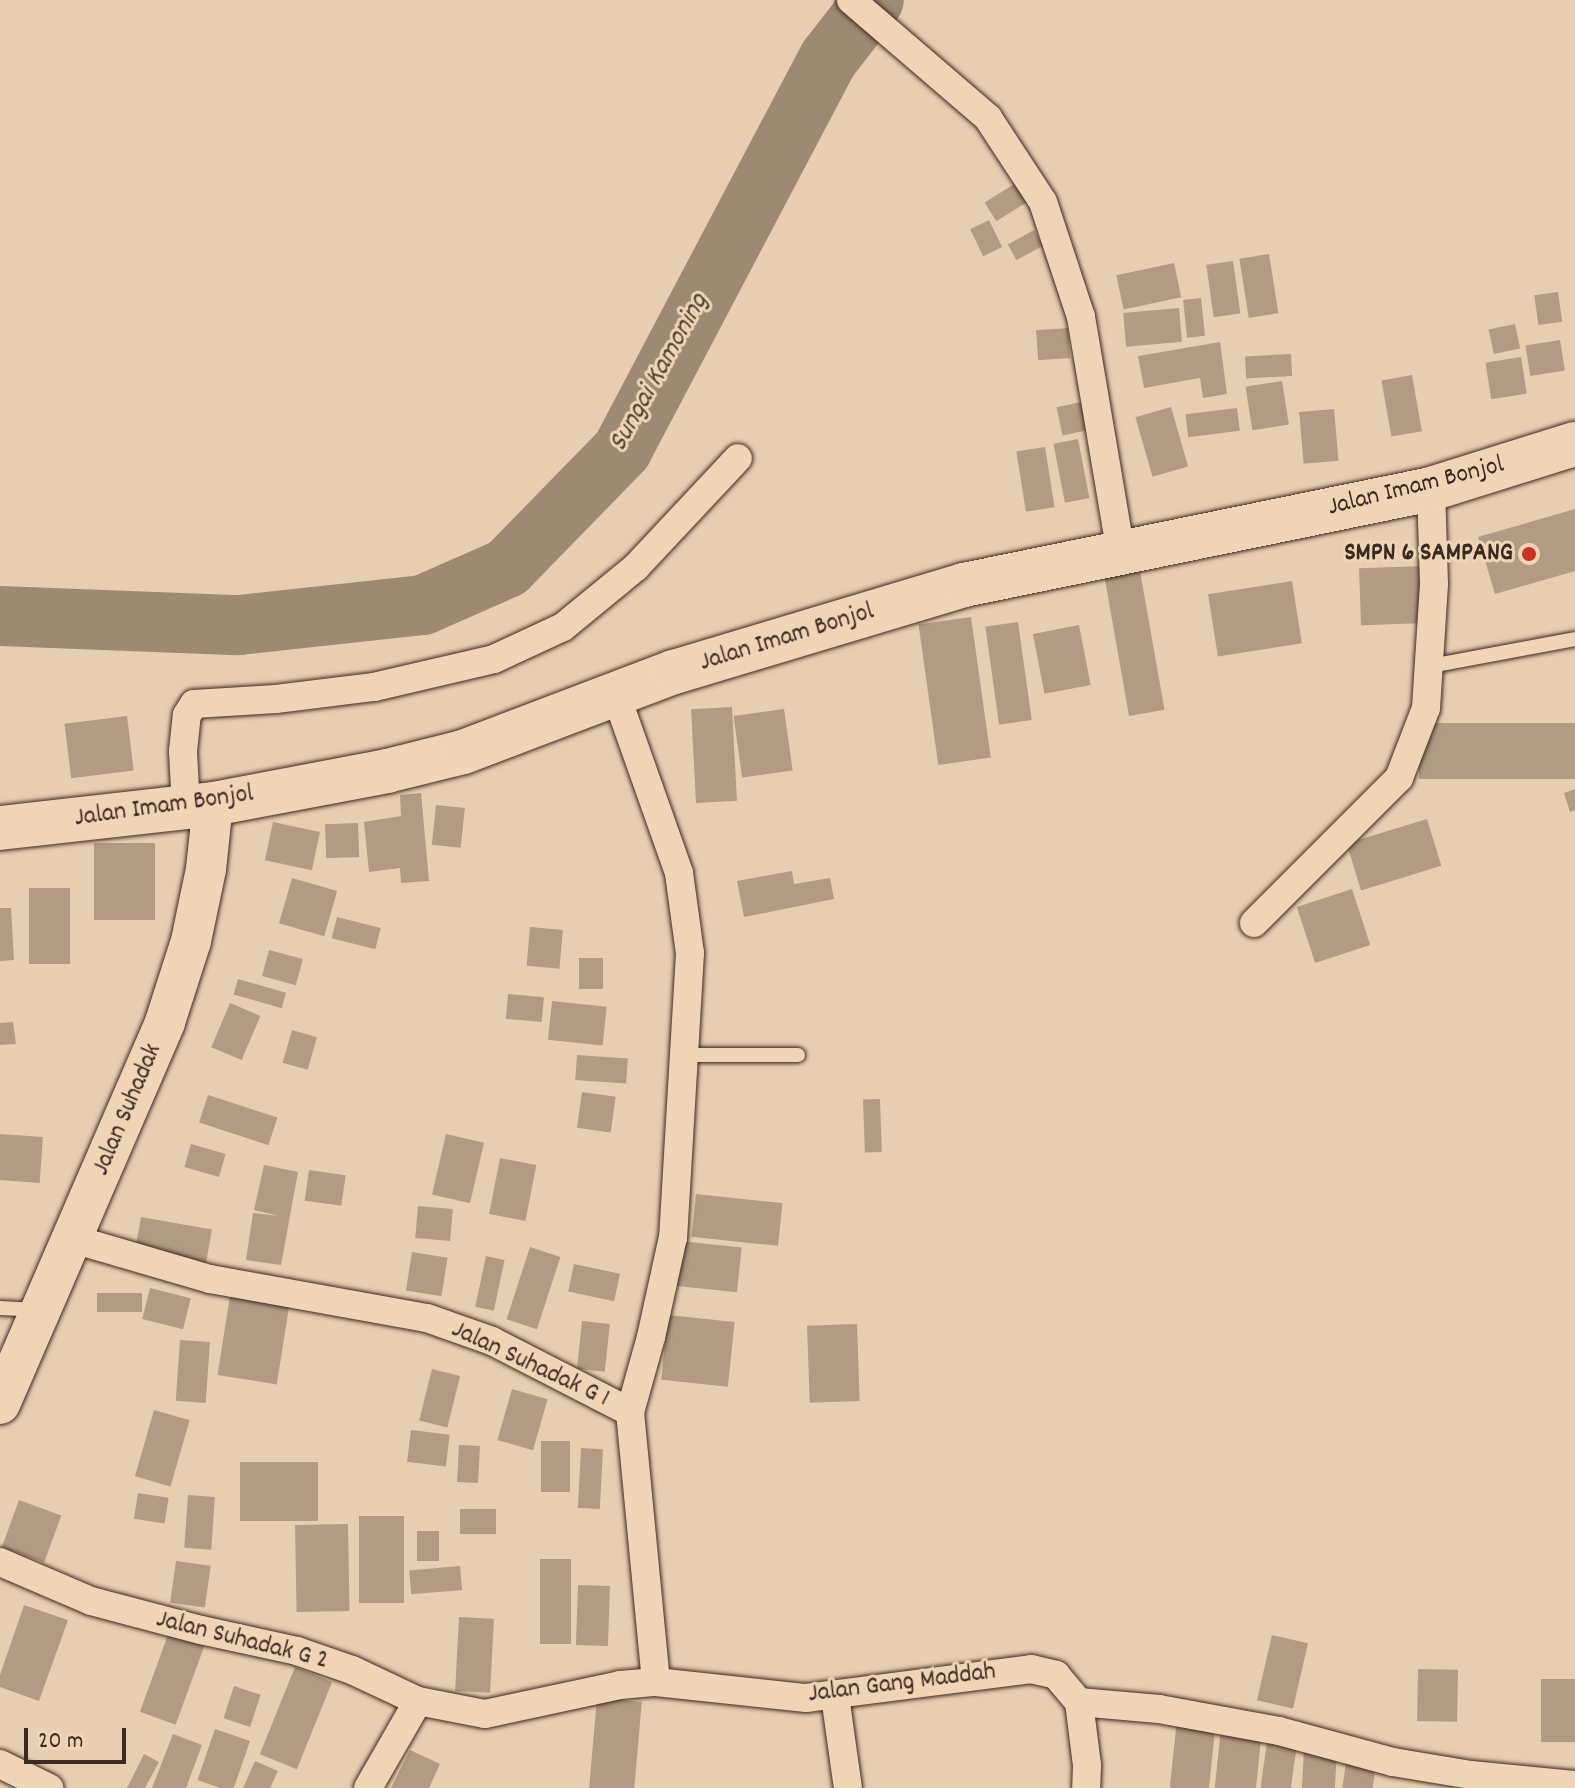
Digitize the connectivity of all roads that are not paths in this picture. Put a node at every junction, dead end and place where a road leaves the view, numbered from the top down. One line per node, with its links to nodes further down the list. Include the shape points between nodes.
1 (851, 0): 5 (street, via 988,118 1043,202 1081,317)
2 (1575, 444): 4 (main road, Jalan Imam Bonjol)
3 (738, 458): 9 (street, via 636,567 563,627 494,659 374,687 194,704 187,715 183,751)
4 (1431, 489): 5 (main road, Jalan Imam Bonjol); 7 (street)
5 (1121, 553): 8 (main road, Jalan Imam Bonjol, via 964,585)
6 (1575, 639): 7 (lane)
7 (1430, 666): 11 (street, via 1426,708 1399,778)
8 (615, 692): 9 (main road, Jalan Imam Bonjol, via 463,752); 12 (street, via 679,873 690,953)
9 (200, 805): 10 (main road, Jalan Imam Bonjol); 14 (street, Jalan Suhadak, via 206,869 191,941 165,1022)
10 (0, 828)
11 (1254, 923)
12 (681, 1055): 13 (lane); 18 (street, via 673,1237)
13 (798, 1055)
14 (73, 1239): 16 (street, Jalan Suhadak); 18 (street, Jalan Suhadak G 1, via 210,1279 427,1318 492,1341)
15 (0, 1308): 16 (lane)
16 (40, 1311): 17 (street, Jalan Suhadak)
17 (0, 1404)
18 (630, 1412): 20 (street, Jalan Suhadak G 1)
19 (0, 1562): 22 (street, Jalan Suhadak G 2, via 91,1601 297,1651)
20 (656, 1682): 21 (street, Jalan Gang Maddah, via 806,1698); 24 (street, Jalan Gang Maddah)
21 (835, 1696): 23 (street, Jalan Gang Maddah, via 1031,1669 1056,1675); 29 (street)
22 (418, 1701): 24 (street, Jalan Suhadak G 2); 28 (street)
23 (1079, 1702): 26 (street, via 1159,1709 1279,1731 1393,1762); 30 (street)
24 (485, 1714)
25 (0, 1764): 27 (street)
26 (1575, 1785)
27 (49, 1788)
28 (368, 1788)
29 (848, 1788)
30 (1086, 1788)

